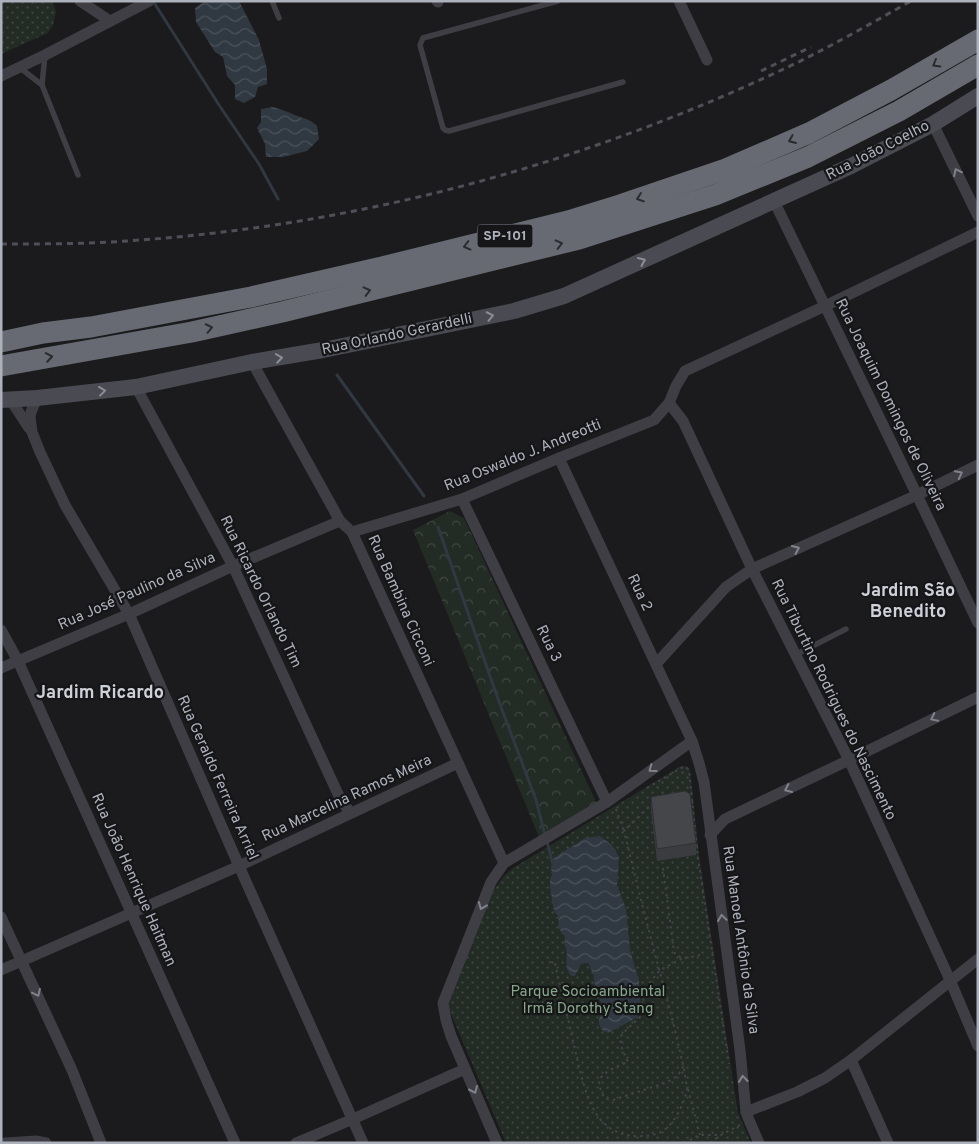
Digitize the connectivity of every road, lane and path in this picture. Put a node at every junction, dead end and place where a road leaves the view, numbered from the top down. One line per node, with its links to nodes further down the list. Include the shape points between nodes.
1 (80, 1): 7 (street)
2 (272, 1): 6 (lane)
3 (558, 1): 14 (lane, via 423,38 420,45 443,128 449,131)
4 (679, 1): 10 (street)
5 (145, 4): 7 (street)
6 (278, 18)
7 (110, 21): 9 (street)
8 (978, 40): 23 (highway, SP-101, one-way to 23, via 809,133 726,169 620,205 382,268 279,291)
9 (45, 55): 12 (street); 15 (lane)
10 (707, 60)
11 (978, 65): 27 (highway, SP-101, one-way to 11, via 192,332 579,239 715,195 808,157)
12 (19, 67): 13 (street); 15 (lane)
13 (1, 76)
14 (624, 82)
15 (42, 85): 18 (lane)
16 (978, 96): 17 (street, Rua João Coelho)
17 (933, 124): 19 (street, Rua João Coelho); 20 (street, one-way to 17)
18 (78, 175)
19 (774, 201): 22 (street, Rua Joaquim Domingos de Oliveira); 26 (street, Rua Orlando Gerardelli, one-way to 19, via 514,311 564,296)
20 (978, 216)
21 (978, 232): 22 (street)
22 (826, 306): 31 (street, via 685,371); 35 (street, Rua Joaquim Domingos de Oliveira)
23 (43, 334): 24 (highway); 25 (highway, SP-101)
24 (1, 338)
25 (1, 342)
26 (252, 362): 28 (street, Rua Orlando Gerardelli); 37 (street, Rua Bambina Cicconi)
27 (1, 366)
28 (136, 387): 29 (street, Rua Orlando Gerardelli, one-way to 28); 39 (street, Rua Ricardo Orlando Tim)
29 (37, 398): 30 (street, Rua Orlando Gerardelli); 32 (street, Rua Geraldo Ferreira Arriel, via 30,417)
30 (6, 400): 32 (street, Rua Geraldo Ferreira Arriel)
31 (669, 403): 33 (street, Rua Oswaldo J. Andreotti, via 654,420); 40 (street, Rua Tiburtino Rodrigues do Nascimento, via 683,420)
32 (32, 432): 41 (street, Rua Geraldo Ferreira Arriel, via 65,505)
33 (559, 458): 36 (street, Rua Oswaldo J. Andreotti); 47 (street, Rua 2)
34 (978, 465): 35 (street, one-way to 34)
35 (917, 495): 40 (street, one-way to 35); 42 (street, Rua Joaquim Domingos de Oliveira)
36 (462, 500): 38 (street, Rua Oswaldo J. Andreotti); 54 (street, Rua 3)
37 (340, 521): 38 (street, Rua Bambina Cicconi); 39 (street, Rua José Paulino da Silva)
38 (352, 532): 52 (street, Rua Bambina Cicconi)
39 (233, 566): 41 (street, Rua José Paulino da Silva); 56 (street, Rua Ricardo Orlando Tim, via 338,794)
40 (752, 569): 45 (street, Rua Tiburtino Rodrigues do Nascimento); 47 (street, via 726,587)
41 (129, 614): 46 (street, Rua José Paulino da Silva); 60 (street, Rua Geraldo Ferreira Arriel)
42 (978, 623)
43 (846, 629): 45 (lane)
44 (1, 630): 46 (street, Rua João Henrique Haitman)
45 (795, 655): 51 (street, Rua Tiburtino Rodrigues do Nascimento)
46 (18, 661): 48 (street, Rua José Paulino da Silva); 62 (street, Rua João Henrique Haitman)
47 (656, 664): 50 (street, Rua 2)
48 (1, 668)
49 (978, 696): 51 (street, one-way to 51)
50 (692, 741): 54 (street, one-way to 54); 58 (street, Rua Manoel Antônio da Silva, via 704,782)
51 (849, 760): 58 (street, one-way to 58, via 725,819); 71 (street, Rua Tiburtino Rodrigues do Nascimento)
52 (458, 763): 56 (street, Rua Marcelina Ramos Meira); 59 (street, Rua Bambina Cicconi)
53 (648, 787): 75 (path, via 681,768 689,770 698,858)
54 (611, 805): 57 (path); 59 (street)
55 (650, 806): 57 (path)
56 (350, 813): 60 (street, Rua Marcelina Ramos Meira)
57 (624, 831): 70 (path)
58 (710, 835): 78 (street, Rua Manoel Antônio da Silva, one-way to 58)
59 (504, 863): 76 (street, one-way to 76, via 491,882 443,1003 451,1036)
60 (240, 866): 62 (street, Rua Marcelina Ramos Meira); 79 (street, Rua Geraldo Ferreira Arriel)
61 (663, 868): 65 (path, via 674,952)
62 (132, 913): 67 (street, Rua Marcelina Ramos Meira); 86 (street, Rua João Henrique Haitman)
63 (1, 917): 67 (street)
64 (700, 955): 65 (path)
65 (683, 958): 70 (path)
66 (978, 959): 71 (street)
67 (22, 961): 69 (street, Rua Marcelina Ramos Meira); 85 (street, one-way to 85)
68 (549, 962): 77 (path, via 555,963 580,1070 592,1107 601,1120 612,1130 623,1134 645,1137 659,1133 674,1120)
69 (1, 970)
70 (660, 970): 74 (path); 74 (path, via 643,993 644,1014 621,1035 628,1062 601,1077 602,1095 613,1100 665,1083 679,1074)
71 (950, 980): 72 (street, Rua Tiburtino Rodrigues do Nascimento); 73 (street)
72 (978, 1046)
73 (851, 1060): 78 (street, via 797,1092); 93 (street)
74 (683, 1064): 77 (path)
75 (730, 1065)
76 (465, 1069): 79 (street); 89 (street, one-way to 89)
77 (687, 1088): 81 (path)
78 (746, 1112): 92 (street, Rua Manoel Antônio da Silva)
79 (353, 1119): 87 (street); 88 (street, Rua Geraldo Ferreira Arriel)
80 (742, 1124): 82 (path)
81 (700, 1135): 82 (path); 90 (path)
82 (721, 1135): 91 (path)
83 (5, 1143): 84 (street)
84 (46, 1143)
85 (101, 1143)
86 (235, 1143)
87 (296, 1143)
88 (363, 1143)
89 (497, 1143)
90 (684, 1143)
91 (710, 1143)
92 (759, 1143)
93 (888, 1143)

